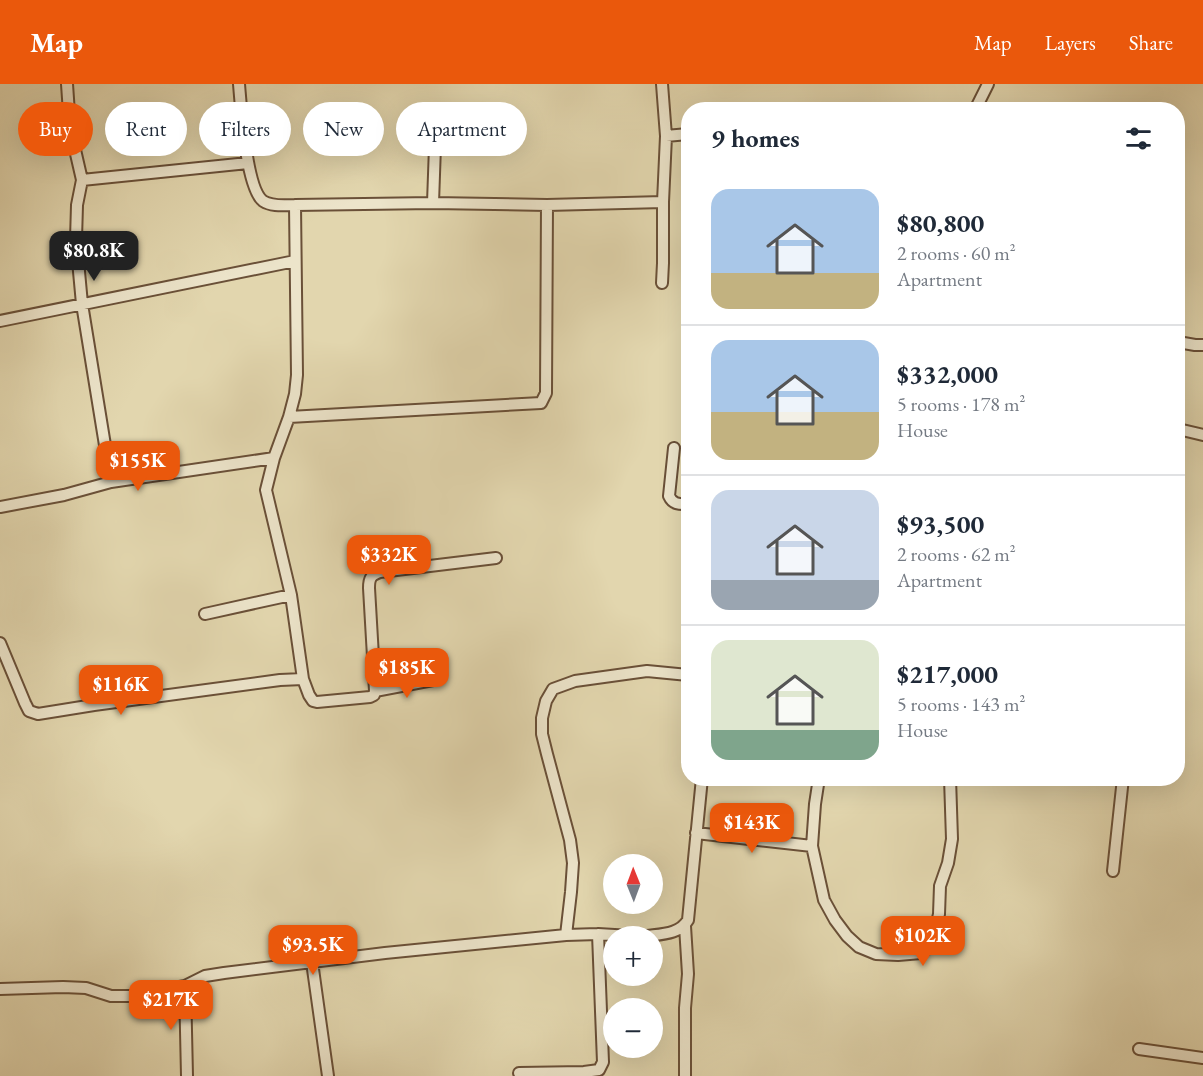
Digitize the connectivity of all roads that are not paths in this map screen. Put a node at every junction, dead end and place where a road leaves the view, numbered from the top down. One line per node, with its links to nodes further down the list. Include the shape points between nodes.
1 (67, 84): 10 (street, via 70,128)
2 (239, 84): 9 (street)
3 (662, 84): 7 (street)
4 (988, 84): 5 (street)
5 (979, 102)
6 (681, 135): 7 (street)
7 (666, 136): 11 (street)
8 (435, 156): 12 (street)
9 (248, 163): 10 (street); 14 (street, via 257,194 264,201)
10 (82, 180): 17 (street, via 76,228)
11 (663, 202): 13 (street); 16 (street)
12 (433, 203): 13 (street); 14 (street)
13 (547, 205): 21 (street, via 546,393 541,403)
14 (295, 206): 15 (street)
15 (295, 261): 17 (street); 21 (street, via 297,375)
16 (662, 283)
17 (82, 304): 18 (street); 26 (street)
18 (0, 321)
19 (1185, 343): 20 (street)
20 (1203, 345)
21 (289, 417): 25 (street)
22 (1185, 431): 23 (street)
23 (1203, 435)
24 (674, 448): 27 (street, via 669,496)
25 (274, 458): 26 (street); 30 (street, via 267,490)
26 (111, 482): 28 (street)
27 (681, 504)
28 (0, 507)
29 (496, 558): 36 (street, via 372,575 369,588)
30 (291, 595): 31 (street); 34 (street)
31 (205, 614)
32 (0, 643): 34 (street, via 29,711 38,714)
33 (681, 674): 48 (street, via 647,670 575,681 553,689 546,701 542,734 573,863)
34 (303, 679): 36 (street, via 309,695 317,702 370,697)
35 (434, 680): 36 (street)
36 (375, 691)
37 (701, 786): 41 (street)
38 (818, 786): 42 (street)
39 (950, 786): 42 (street, via 952,839 948,863 940,886 936,927 928,948 921,953 876,954 853,942 824,900)
40 (1123, 786): 43 (street)
41 (696, 833): 42 (street); 44 (street)
42 (812, 846)
43 (1113, 871)
44 (685, 926): 47 (street); 57 (street)
45 (598, 934): 46 (street); 48 (street); 54 (street, via 602,1067 584,1072)
46 (603, 934)
47 (663, 934)
48 (566, 935): 49 (street)
49 (312, 962): 50 (street, via 205,976); 56 (street)
50 (185, 986): 51 (street, via 132,996 111,996 87,988); 55 (street)
51 (0, 989)
52 (1138, 1050): 53 (street)
53 (1203, 1058)
54 (519, 1073)
55 (187, 1076)
56 (328, 1076)
57 (685, 1076)

